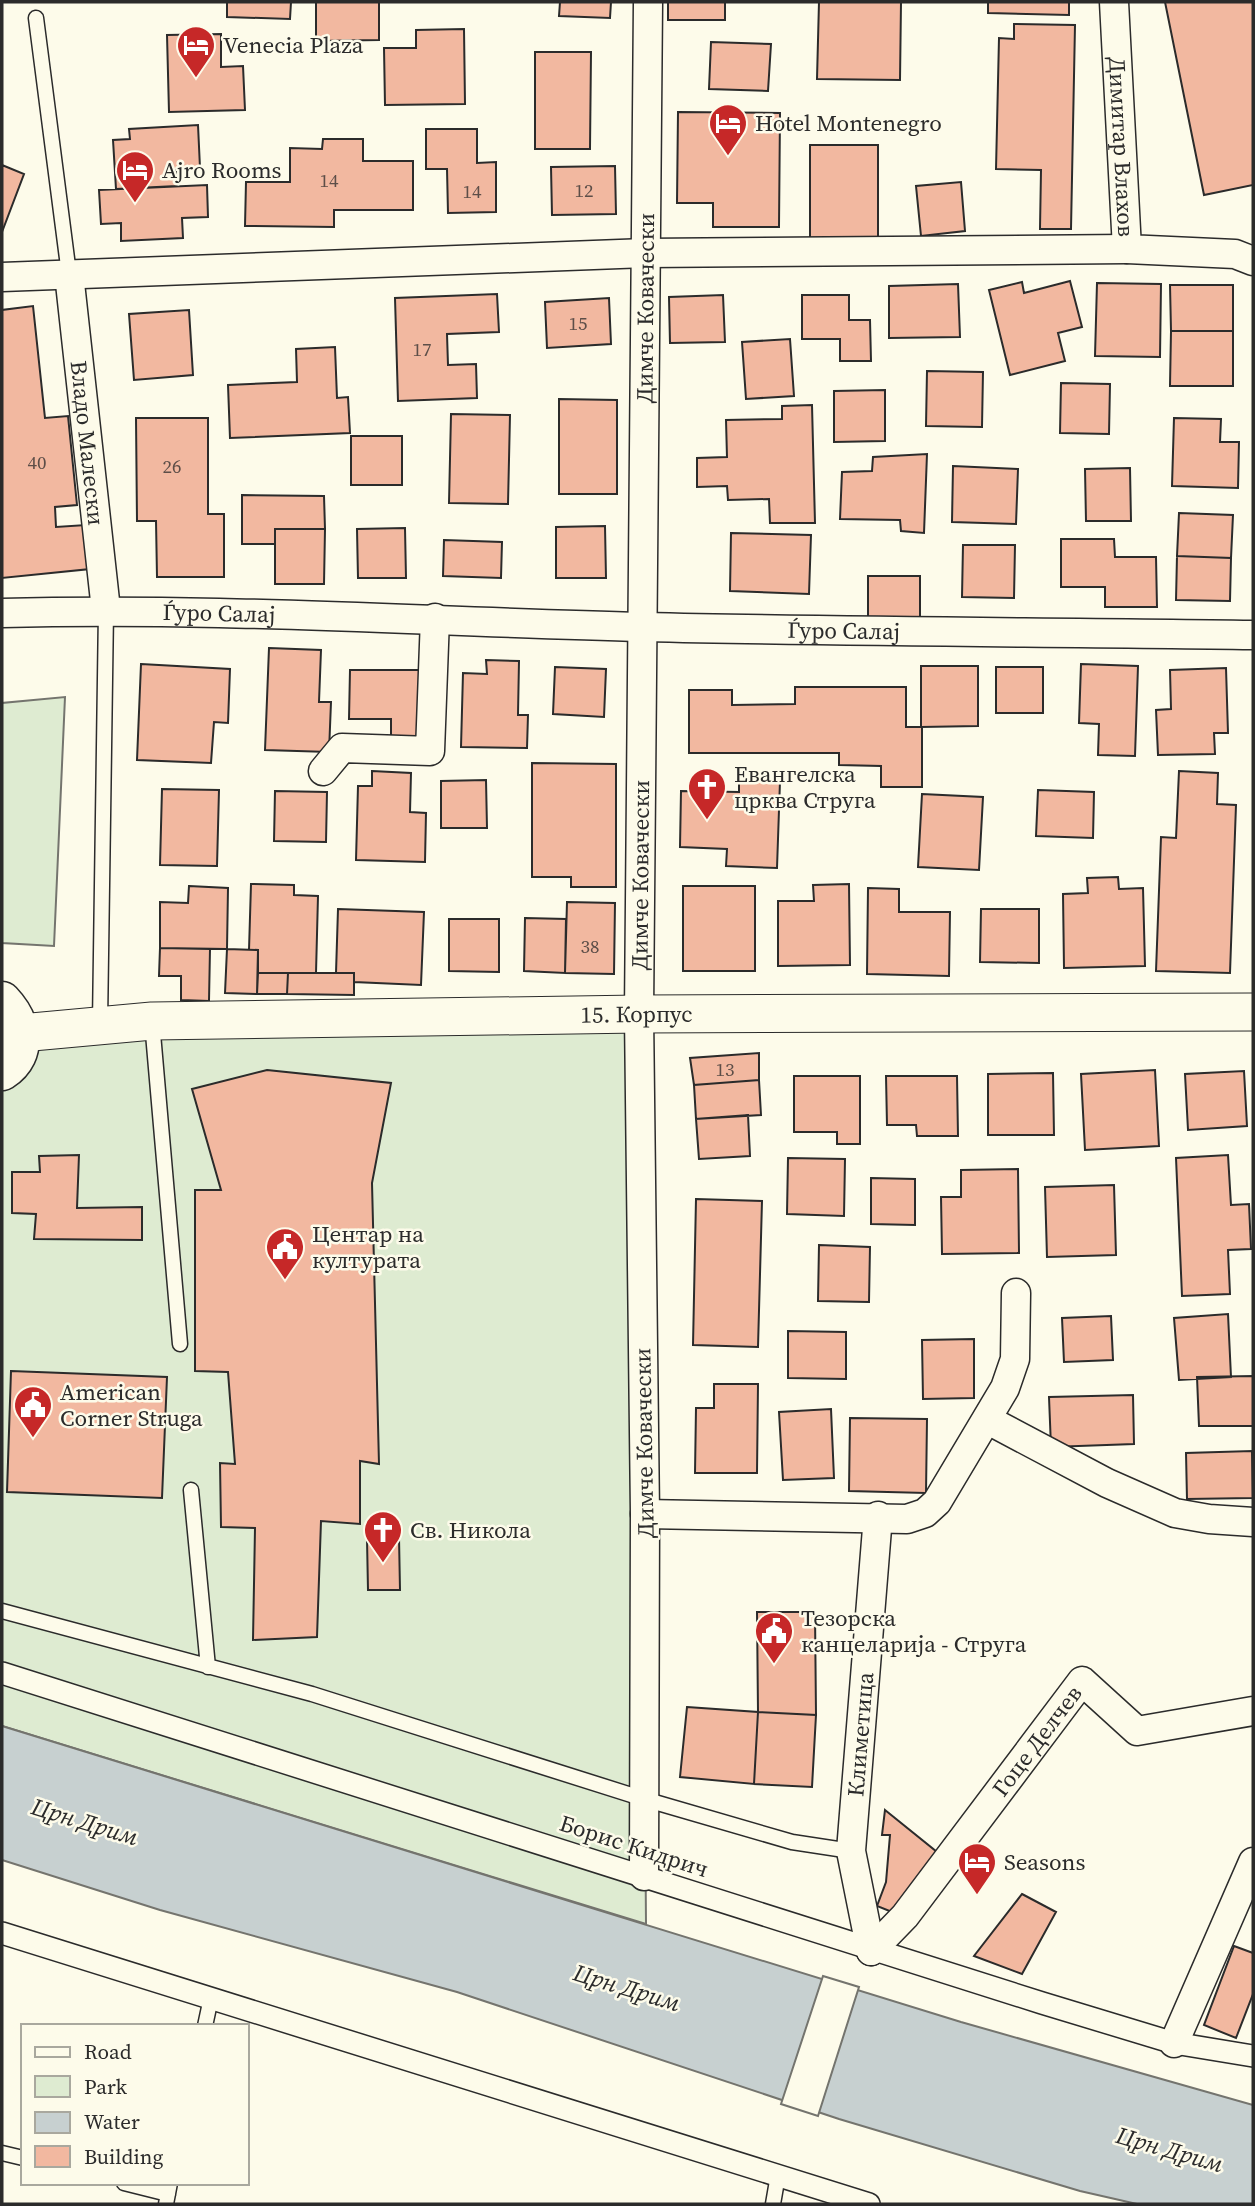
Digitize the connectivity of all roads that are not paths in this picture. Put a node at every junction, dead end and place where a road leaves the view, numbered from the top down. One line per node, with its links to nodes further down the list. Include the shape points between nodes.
1 (648, 2): 5 (street, Димче Ковачески)
2 (1114, 2): 4 (street, Димитар Влахов)
3 (36, 18): 7 (lane)
4 (1126, 249): 5 (street); 6 (street, Димитар Влахов, via 1235,254)
5 (646, 253): 7 (street); 12 (street, Димче Ковачески)
6 (1253, 261)
7 (69, 274): 8 (street); 9 (street, Владо Малески)
8 (2, 277)
9 (106, 610): 10 (street, Ѓуро Салај); 11 (street, Ѓуро Салај); 19 (lane)
10 (2, 613)
11 (435, 618): 12 (street, Ѓуро Салај); 14 (street, via 430,751 342,748)
12 (641, 627): 13 (street, Ѓуро Салај); 16 (street, Димче Ковачески)
13 (1253, 635)
14 (323, 771)
15 (1253, 1012): 16 (street, 15. Корпус)
16 (639, 1014): 18 (street, 15. Корпус); 25 (street, Димче Ковачески)
17 (11, 1017): 19 (street, 15. Корпус); 20 (main road, via 18,1052)
18 (152, 1021): 19 (street, 15. Корпус); 22 (lane)
19 (100, 1023)
20 (2, 1071)
21 (1016, 1293): 23 (street, via 1015,1359)
22 (180, 1344)
23 (988, 1420): 26 (street, via 937,1502 925,1513 907,1519); 27 (street, via 1175,1513)
24 (191, 1490): 29 (lane)
25 (645, 1514): 26 (street); 32 (street, Димче Ковачески)
26 (878, 1516): 33 (street, Климетица)
27 (1253, 1522)
28 (2, 1611): 29 (lane)
29 (208, 1667): 32 (lane, via 312,1695)
30 (2, 1673): 35 (street, Борис Кидрич)
31 (1253, 1711): 37 (street, Гоце Делчев, via 1137,1731 1082,1682 905,1916)
32 (644, 1800): 33 (lane, via 792,1842); 35 (street, Димче Ковачески)
33 (850, 1851): 37 (street, Климетица)
34 (1253, 1862): 40 (street)
35 (644, 1876): 37 (street, Борис Кидрич)
36 (2, 1933): 38 (street)
37 (871, 1951): 40 (street, Борис Кидрич)
38 (211, 1998): 39 (lane); 44 (street)
39 (205, 2024)
40 (1174, 2043): 41 (street, Борис Кидрич)
41 (1253, 2056)
42 (2, 2153): 43 (lane)
43 (21, 2158)
44 (778, 2175): 47 (lane); 48 (street)
45 (132, 2185): 46 (lane)
46 (168, 2194)
47 (773, 2204)
48 (869, 2204)

